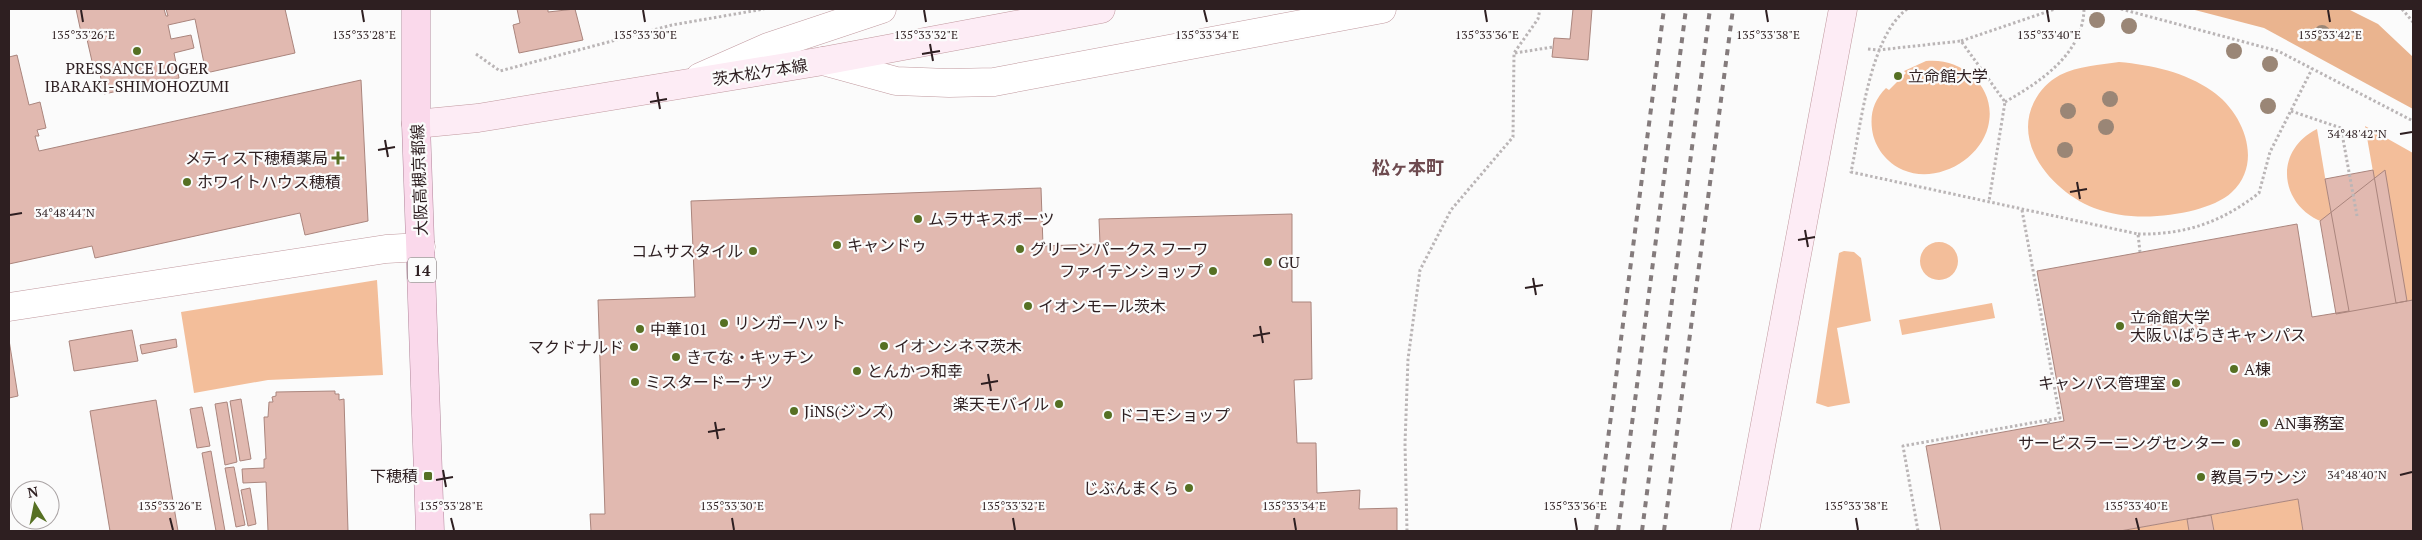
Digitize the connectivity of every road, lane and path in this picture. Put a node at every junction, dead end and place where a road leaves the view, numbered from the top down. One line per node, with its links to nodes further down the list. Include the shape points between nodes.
1 (416, 9): 25 (main road, 大阪高槻京都線 / 14)
2 (764, 9): 18 (path, via 672,26 500,71)
3 (882, 9): 21 (street, via 768,46)
4 (1101, 9): 19 (street, 茨木松ケ本線)
5 (1382, 9): 19 (street, via 994,82 896,81)
6 (1540, 9): 17 (path, via 1538,19)
7 (1843, 9): 35 (street)
8 (1907, 9): 16 (path, via 1888,29)
9 (2055, 9): 14 (path)
10 (2084, 9): 22 (path, via 2080,31 2061,62 2034,85)
11 (2121, 9): 20 (path, via 2278,51)
12 (2402, 9): 13 (path)
13 (2413, 22)
14 (1961, 41): 16 (path); 22 (path)
15 (1553, 47): 17 (path)
16 (1878, 50): 26 (path, via 1851,172)
17 (1514, 53): 34 (path, via 1513,137 1451,210 1420,270 1408,359 1405,444)
18 (476, 54)
19 (823, 61): 21 (street, 茨木松ケ本線)
20 (2312, 68): 23 (path); 24 (path)
21 (685, 84): 25 (street, 茨木松ケ本線, via 478,118)
22 (2005, 102): 26 (path)
23 (2291, 111): 28 (path, via 2341,128); 29 (path, via 2270,152 2259,193 2223,218 2203,226 2160,234)
24 (2413, 121)
25 (416, 124): 30 (main road, 大阪高槻京都線 / 14)
26 (1989, 202): 27 (path)
27 (2022, 210): 29 (path); 36 (path, via 2060,418 1903,446)
28 (2357, 216)
29 (2138, 234): 31 (path)
30 (421, 247): 32 (street, via 386,249); 33 (main road, 大阪高槻京都線 / 14)
31 (2140, 252)
32 (9, 307)
33 (430, 531)
34 (1407, 531)
35 (1744, 531)
36 (1918, 531)

